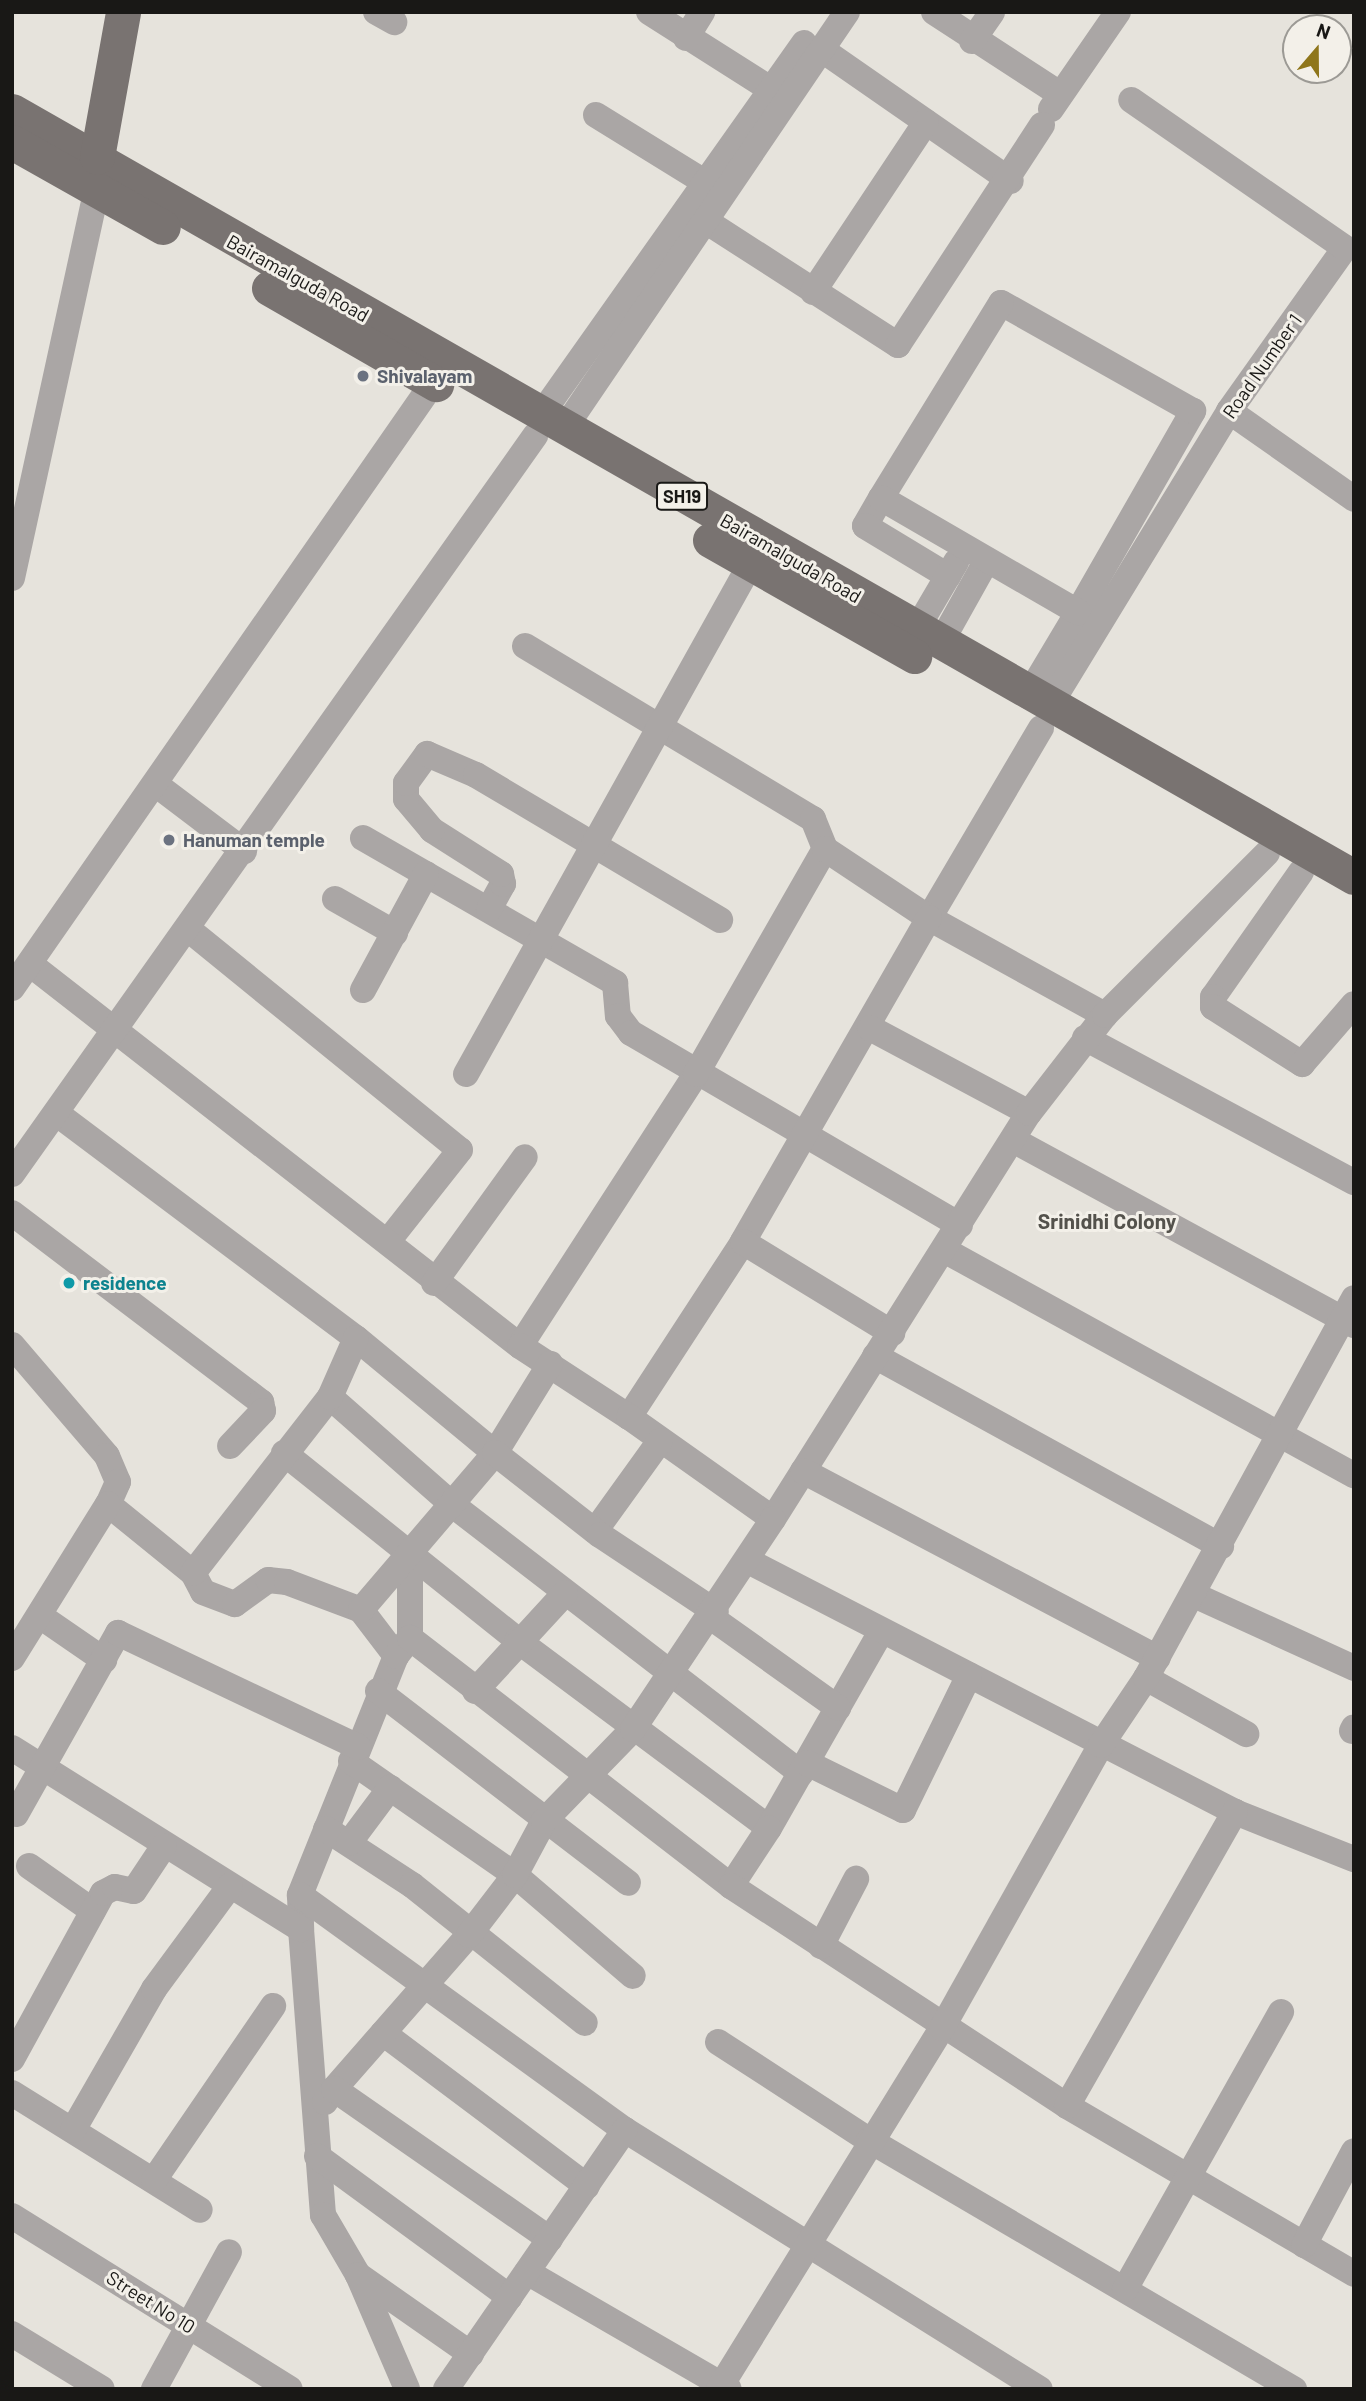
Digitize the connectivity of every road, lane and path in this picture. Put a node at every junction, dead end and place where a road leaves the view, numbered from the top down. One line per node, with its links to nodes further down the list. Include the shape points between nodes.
1 (123, 12): 19 (main road)
2 (649, 12): 9 (street)
3 (702, 12): 9 (street)
4 (825, 12): 13 (street)
5 (846, 12): 11 (street)
6 (934, 12): 10 (street)
7 (992, 12): 10 (street)
8 (1118, 12): 12 (street)
9 (686, 38): 13 (street)
10 (972, 41): 12 (street)
11 (821, 49): 13 (street); 17 (street)
12 (1060, 94): 20 (street)
13 (779, 95): 21 (street); 22 (street)
14 (1130, 100): 26 (street, Road Number 1, via 1345,248)
15 (12, 111): 19 (main road, Bairamalguda Road / SH19)
16 (596, 115): 21 (street)
17 (926, 122): 20 (street); 23 (street)
18 (15, 150): 19 (main road, Bairamalguda Road / SH19)
19 (97, 173): 24 (main road, Bairamalguda Road / SH19, via 169,205); 34 (street)
20 (1011, 181): 23 (street, via 898,345)
21 (706, 183): 22 (street)
22 (696, 216): 23 (street); 27 (street)
23 (814, 292)
24 (340, 315): 25 (main road, Bairamalguda Road / SH19); 27 (main road, Bairamalguda Road / SH19)
25 (433, 383): 27 (main road, Bairamalguda Road / SH19); 40 (street)
26 (1229, 411): 29 (street); 38 (street, Road Number 1)
27 (547, 427): 31 (main road, Bairamalguda Road / SH19); 44 (street)
28 (881, 498): 30 (street); 33 (street, via 865,526); 35 (street, via 1001,303 1191,407)
29 (1354, 499)
30 (964, 547): 32 (street); 33 (street)
31 (757, 553): 36 (main road, Bairamalguda Road / SH19); 38 (main road, Bairamalguda Road / SH19); 39 (street)
32 (987, 560): 35 (street); 36 (street)
33 (948, 576): 36 (street)
34 (12, 578)
35 (1078, 612): 38 (street)
36 (928, 637): 38 (main road, Bairamalguda Road / SH19)
37 (525, 646): 39 (street)
38 (1039, 711): 45 (main road, Bairamalguda Road / SH19); 48 (main road, Bairamalguda Road / SH19); 52 (street)
39 (662, 728): 42 (street); 43 (street, via 813,818)
40 (158, 786): 44 (street); 57 (street)
41 (363, 838): 47 (street)
42 (597, 845): 51 (street, via 441,755 427,754 405,783 409,806 432,830 501,874 503,884); 53 (street); 56 (street)
43 (825, 849): 52 (street); 66 (street)
44 (244, 851): 54 (street)
45 (1267, 853): 46 (main road, Bairamalguda Road / SH19); 61 (street)
46 (1301, 872): 50 (main road, Bairamalguda Road / SH19); 60 (street, via 1213,997 1213,1007 1302,1064)
47 (426, 874): 51 (street); 55 (street)
48 (1354, 877)
49 (335, 899): 55 (street)
50 (1354, 901)
51 (489, 909): 56 (street)
52 (929, 918): 61 (street); 63 (street)
53 (720, 920)
54 (188, 929): 62 (street); 76 (street, via 460,1150)
55 (395, 933): 59 (street)
56 (544, 939): 65 (street); 66 (street, via 615,983 618,1016 631,1033)
57 (30, 964): 58 (street); 62 (street)
58 (12, 988)
59 (363, 990)
60 (1354, 1004)
61 (1105, 1015): 64 (street)
62 (118, 1027): 67 (street); 76 (street)
63 (870, 1028): 68 (street); 69 (street)
64 (1085, 1038): 68 (street); 73 (street)
65 (466, 1074)
66 (696, 1074): 69 (street); 84 (street)
67 (56, 1113): 72 (street); 82 (street)
68 (1029, 1113): 70 (street)
69 (805, 1138): 75 (street); 77 (street)
70 (1013, 1140): 75 (street); 80 (street)
71 (525, 1157): 79 (street)
72 (12, 1174)
73 (1354, 1182)
74 (12, 1213): 91 (street, via 261,1402 263,1411)
75 (960, 1225): 78 (street)
76 (389, 1240): 79 (street)
77 (743, 1242): 81 (street); 88 (street)
78 (944, 1250): 81 (street); 89 (street)
79 (434, 1283): 84 (street)
80 (1350, 1314): 89 (street)
81 (892, 1333): 85 (street)
82 (356, 1338): 87 (street); 93 (street)
83 (12, 1345): 96 (street, via 107,1455 118,1482)
84 (520, 1346): 86 (street)
85 (875, 1356): 94 (street); 100 (street)
86 (550, 1364): 88 (street); 93 (street)
87 (330, 1397): 92 (street); 97 (street)
88 (629, 1417): 90 (street)
89 (1281, 1437): 95 (street); 100 (street)
90 (660, 1441): 98 (street); 99 (street)
91 (230, 1446)
92 (284, 1453): 101 (street); 103 (street)
93 (495, 1453): 97 (street); 99 (street)
94 (803, 1471): 98 (street); 114 (street)
95 (1354, 1475)
96 (108, 1504): 103 (street); 108 (street)
97 (454, 1506): 101 (street); 104 (street)
98 (773, 1519): 102 (street)
99 (595, 1531): 107 (street)
100 (1221, 1546): 105 (street)
101 (410, 1552): 106 (street); 110 (street); 111 (street)
102 (750, 1562): 107 (street); 109 (street)
103 (193, 1573): 106 (street, via 203,1592 223,1602 235,1604 275,1579)
104 (565, 1593): 110 (street); 116 (street)
105 (1194, 1595): 114 (street); 115 (street)
106 (361, 1610): 111 (street)
107 (714, 1615): 116 (street); 120 (street)
108 (40, 1616): 112 (street); 113 (street)
109 (881, 1632): 117 (street); 120 (street)
110 (517, 1640): 119 (street); 121 (street)
111 (403, 1647): 118 (street); 119 (street)
112 (12, 1658)
113 (104, 1660): 125 (street, via 118,1633); 127 (street)
114 (1152, 1668): 122 (street); 123 (street)
115 (1354, 1668)
116 (672, 1675): 121 (street); 126 (street)
117 (969, 1675): 123 (street); 126 (street, via 903,1810)
118 (378, 1691): 125 (street); 132 (street)
119 (475, 1691): 128 (street)
120 (838, 1708): 126 (street)
121 (633, 1729): 128 (street); 133 (street)
122 (1246, 1734)
123 (1101, 1745): 130 (street); 154 (street)
124 (12, 1748): 127 (street)
125 (354, 1754): 129 (street); 134 (street)
126 (804, 1768): 133 (street)
127 (44, 1769): 131 (street); 136 (street)
128 (590, 1780): 132 (street); 143 (street)
129 (390, 1788): 135 (street); 139 (street)
130 (1235, 1812): 137 (street); 160 (street)
131 (16, 1814)
132 (544, 1821): 139 (street); 141 (street)
133 (769, 1828): 143 (street)
134 (326, 1829): 135 (street); 144 (street)
135 (349, 1843): 147 (street)
136 (164, 1846): 142 (street); 145 (street, via 134,1891 107,1889)
137 (1354, 1859)
138 (29, 1866): 145 (street)
139 (515, 1875): 147 (street); 149 (street)
140 (856, 1879): 148 (street)
141 (628, 1883)
142 (230, 1886): 146 (street); 161 (street, via 153,1989)
143 (731, 1886): 148 (street)
144 (300, 1895): 146 (street); 150 (street)
145 (93, 1911): 157 (street)
146 (301, 1929): 159 (street)
147 (469, 1935): 150 (street); 153 (street)
148 (821, 1946): 154 (street)
149 (633, 1976)
150 (428, 1984): 155 (street); 162 (street)
151 (273, 2006): 166 (street)
152 (1281, 2012): 167 (street)
153 (585, 2023)
154 (942, 2028): 160 (street); 163 (street)
155 (383, 2032): 159 (street); 168 (street)
156 (718, 2042): 163 (street)
157 (12, 2059)
158 (12, 2093): 161 (street)
159 (327, 2100): 165 (street); 171 (street)
160 (1067, 2106): 167 (street)
161 (72, 2130): 166 (street)
162 (625, 2130): 168 (street); 172 (street)
163 (870, 2140): 172 (street); 178 (street)
164 (1354, 2151): 173 (street)
165 (317, 2157): 176 (street, via 323,2215); 179 (street)
166 (154, 2180): 169 (street)
167 (1191, 2182): 173 (street); 178 (street)
168 (587, 2186): 171 (street)
169 (200, 2210)
170 (12, 2216): 180 (street, Street No 10)
171 (550, 2239): 175 (street)
172 (804, 2243): 183 (street); 189 (street)
173 (1304, 2245): 177 (street)
174 (229, 2252): 180 (street)
175 (527, 2272): 179 (street); 183 (street)
176 (358, 2274): 182 (street); 187 (street)
177 (1354, 2274)
178 (1125, 2289): 190 (street)
179 (510, 2297): 182 (street)
180 (188, 2325): 185 (street); 186 (street, Street No 10)
181 (12, 2334): 184 (street)
182 (471, 2354): 188 (street)
183 (723, 2387)
184 (102, 2389)
185 (154, 2389)
186 (290, 2389)
187 (407, 2389)
188 (446, 2389)
189 (1040, 2389)
190 (1294, 2389)

